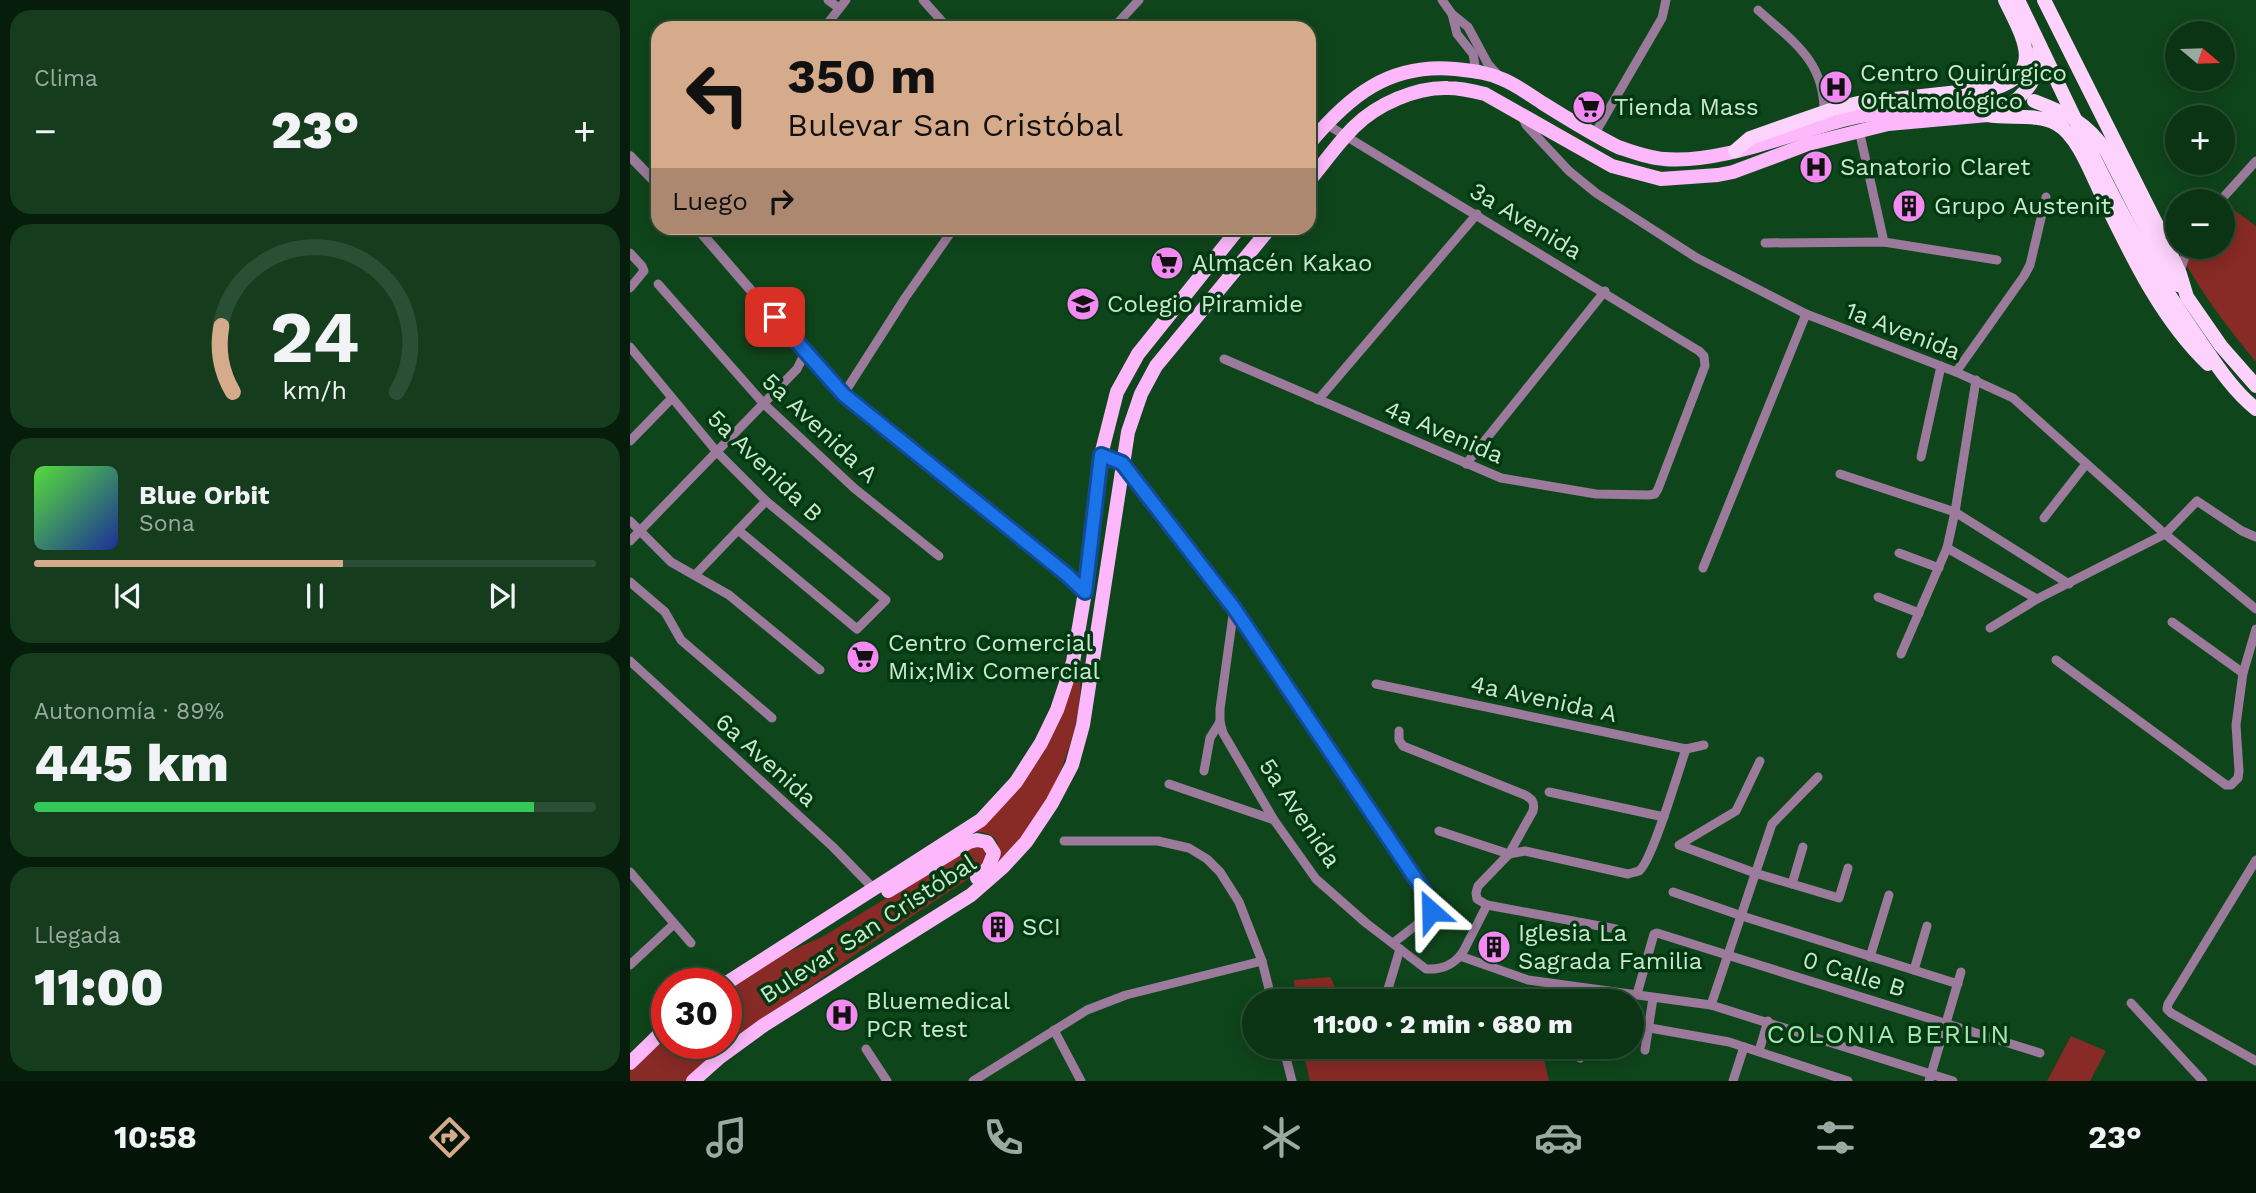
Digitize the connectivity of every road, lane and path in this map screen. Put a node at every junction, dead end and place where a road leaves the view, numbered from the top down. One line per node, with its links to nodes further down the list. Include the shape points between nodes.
1 (828, 0): 11 (street)
2 (846, 0): 11 (street)
3 (923, 0): 15 (street)
4 (1139, 0): 16 (street)
5 (1443, 0): 13 (street)
6 (1666, 0): 25 (street, via 1662,19)
7 (2005, 0): 21 (highway, via 2027,52 2015,80 1995,88)
8 (2018, 0): 59 (highway, via 2133,236)
9 (2028, 0): 20 (highway, via 2039,38 2037,72 2012,104)
10 (2044, 0): 36 (highway)
11 (839, 8): 14 (street)
12 (1758, 10): 21 (street, via 1804,52 1819,74)
13 (1452, 14): 17 (street, via 1458,34 1473,54); 18 (street, via 1468,27)
14 (829, 21)
15 (942, 21)
16 (1120, 21)
17 (1476, 71): 18 (main road); 23 (main road, via 1419,70 1391,76 1366,89)
18 (1500, 78): 25 (main road)
19 (2034, 101): 51 (highway, via 2068,114 2096,136 2167,270)
20 (1988, 108): 24 (main road); 28 (main road, via 1860,116); 59 (highway, via 2004,118 2048,120 2066,130 2152,291 2197,353)
21 (1824, 111): 28 (highway, via 1750,138)
22 (1521, 114): 24 (main road, via 1612,166 1661,179 1733,172); 27 (main road, via 1485,94 1437,89 1417,92 1372,111); 52 (street, 1a Avenida, via 1569,171 1596,193 1697,258)
23 (1326, 124): 26 (main road); 27 (street, 3a Avenida)
24 (1859, 130): 41 (street)
25 (1594, 135): 28 (main road, via 1639,155 1664,159)
26 (1316, 136)
27 (1346, 137): 31 (main road); 35 (street, 3a Avenida)
28 (1735, 151)
29 (630, 156): 32 (street)
30 (2256, 161): 33 (street)
31 (1316, 173)
32 (651, 178)
33 (2231, 189)
34 (2046, 197): 57 (street, via 2030,265)
35 (1477, 214): 50 (street, 3a Avenida); 63 (street)
36 (2165, 226)
37 (703, 235): 54 (street)
38 (949, 235): 61 (street)
39 (1231, 235): 68 (main road, Bulevar San Cristóbal, via 1138,354 1117,392)
40 (1264, 235): 70 (main road, Bulevar San Cristóbal, via 1156,366 1141,394)
41 (1884, 242): 42 (street); 46 (street)
42 (1765, 243)
43 (630, 253): 49 (street, via 643,271)
44 (2176, 259): 47 (highway)
45 (2184, 259): 47 (street)
46 (1997, 260)
47 (2180, 274): 51 (highway)
48 (658, 284): 64 (street, 5a Avenida A)
49 (630, 288)
50 (1605, 291): 71 (street); 74 (street, 3a Avenida, via 1704,356 1705,366)
51 (2187, 298): 60 (highway)
52 (1806, 314): 56 (street, 1a Avenida); 87 (street)
53 (630, 347): 62 (street, 5a Avenida B)
54 (804, 354): 61 (street); 64 (street, via 797,369)
55 (1224, 359): 63 (street, 4a Avenida)
56 (1941, 366): 57 (street, 1a Avenida); 69 (street)
57 (1956, 372): 58 (street, 1a Avenida)
58 (1976, 380): 72 (street, 1a Avenida, via 2013,398); 76 (street)
59 (2231, 385): 65 (highway)
60 (2256, 386)
61 (844, 395): 92 (street)
62 (671, 399): 66 (street); 67 (street, 5a Avenida B)
63 (1318, 400): 71 (street, 4a Avenida)
64 (764, 404): 67 (street); 86 (street, 5a Avenida A, via 854,488)
65 (2256, 409)
66 (630, 441)
67 (717, 452): 75 (street, 5a Avenida B); 80 (street)
68 (1101, 455): 70 (street); 92 (main road, Bulevar San Cristóbal)
69 (1921, 457)
70 (1122, 463): 95 (street); 107 (main road, Bulevar San Cristóbal)
71 (1466, 464): 74 (street, 4a Avenida, via 1501,478 1596,494 1649,495)
72 (2086, 464): 77 (street); 81 (street, 1a Avenida)
73 (1840, 474): 76 (street)
74 (1658, 489)
75 (766, 501): 79 (street); 79 (street, 5a Avenida B, via 886,600 857,629)
76 (1955, 512): 84 (street); 91 (street)
77 (2044, 517)
78 (630, 521): 80 (street)
79 (738, 530): 89 (street)
80 (640, 532): 83 (street); 89 (street, via 671,562)
81 (2165, 534): 82 (street, via 2197,501); 91 (street); 96 (street, 1a Avenida)
82 (2256, 537)
83 (630, 541)
84 (1947, 548): 88 (street); 94 (street)
85 (1899, 552): 88 (street)
86 (939, 556)
87 (1703, 568)
88 (1939, 568): 97 (street)
89 (695, 575): 104 (street, via 729,595)
90 (630, 582): 108 (street, via 665,612 681,640)
91 (2068, 584): 94 (street)
92 (1085, 592): 107 (main road, via 1093,603 1085,658); 129 (main road, Bulevar San Cristóbal, via 1073,662 1057,710 1016,782 981,820)
93 (1878, 597): 97 (street)
94 (2037, 599): 99 (street)
95 (1234, 608): 109 (street); 138 (street, via 1432,903 1428,916)
96 (2256, 610)
97 (1919, 612): 101 (street)
98 (2172, 622): 105 (street)
99 (1990, 628)
100 (2256, 629): 105 (street)
101 (1900, 654)
102 (2056, 660): 105 (street, via 2226,785 2234,784 2239,771 2236,725)
103 (630, 661): 129 (street, 6a Avenida)
104 (820, 670)
105 (2243, 673)
106 (1376, 684): 112 (street, 4a Avenida A)
107 (1090, 688): 148 (main road, Bulevar San Cristóbal, via 1072,765 1026,842 971,895)
108 (772, 718)
109 (1220, 722): 114 (street, via 1210,738); 119 (street, 5a Avenida)
110 (1399, 731): 123 (street, via 1403,746 1531,799 1533,811)
111 (1704, 745): 112 (street, 4a Avenida A)
112 (1686, 749): 118 (street)
113 (1760, 761): 127 (street, via 1737,811 1679,845)
114 (1204, 771)
115 (1818, 777): 127 (street, via 1772,824)
116 (1169, 784): 119 (street)
117 (1549, 792): 118 (street)
118 (1664, 817): 123 (street, via 1638,872 1628,874 1525,851)
119 (1274, 820): 138 (street, 5a Avenida, via 1316,879)
120 (1439, 831): 123 (street)
121 (1064, 841): 143 (street, via 1158,841 1189,848 1220,872)
122 (1803, 847): 128 (street)
123 (1509, 854): 132 (street, via 1478,886 1477,899)
124 (2256, 860): 171 (street, via 2167,1009)
125 (1848, 868): 128 (street, via 1839,898)
126 (630, 872): 134 (street)
127 (1755, 873): 128 (street); 133 (street)
128 (1792, 884)
129 (875, 890): 139 (main road, Bulevar San Cristóbal)
130 (1673, 892): 133 (street)
131 (1889, 895): 142 (street)
132 (1487, 905): 136 (street); 141 (street)
133 (1742, 916): 140 (street); 142 (street)
134 (674, 923): 137 (street); 144 (street)
135 (1927, 926): 145 (street)
136 (1616, 929)
137 (691, 943)
138 (1396, 946): 141 (street, 5a Avenida, via 1426,969 1447,966); 152 (street)
139 (774, 953): 147 (main road, Bulevar San Cristóbal); 148 (main road, via 820,933 969,842 982,840 992,847 993,859 978,878 866,952)
140 (1729, 955): 154 (street, 0 Calle B, via 1656,933); 158 (street); 160 (street, 0 Calle B)
141 (1460, 956): 150 (street, via 1528,980)
142 (1870, 957): 145 (street)
143 (1262, 961): 151 (street); 163 (street, via 1126,995 1087,1010)
144 (630, 965)
145 (1914, 970): 149 (street)
146 (1961, 972): 149 (street)
147 (742, 974)
148 (827, 984): 174 (main road, Bulevar San Cristóbal, via 764,1024)
149 (1958, 984): 160 (street)
150 (1590, 988): 153 (street)
151 (1269, 989)
152 (1387, 989)
153 (1598, 989)
154 (1639, 989)
155 (1644, 996): 156 (street)
156 (1653, 998): 158 (street); 162 (street)
157 (2131, 1003): 182 (street)
158 (1711, 1005): 159 (street)
159 (1768, 1021): 168 (street); 173 (street)
160 (1946, 1023): 169 (street, 0 Calle B); 173 (street)
161 (1644, 1026): 162 (street)
162 (1649, 1027): 165 (street); 167 (street)
163 (1054, 1030): 176 (street); 177 (street)
164 (651, 1043): 172 (main road)
165 (1744, 1047): 168 (street); 179 (street)
166 (866, 1049): 175 (street)
167 (1645, 1050)
168 (1759, 1051): 180 (street)
169 (2040, 1053)
170 (1286, 1059): 178 (street)
171 (2256, 1061)
172 (630, 1063)
173 (1930, 1077): 181 (street)
174 (693, 1081)
175 (887, 1081)
176 (973, 1081)
177 (1081, 1081)
178 (1292, 1081)
179 (1733, 1081)
180 (1848, 1081)
181 (1953, 1081)
182 (2203, 1081)

